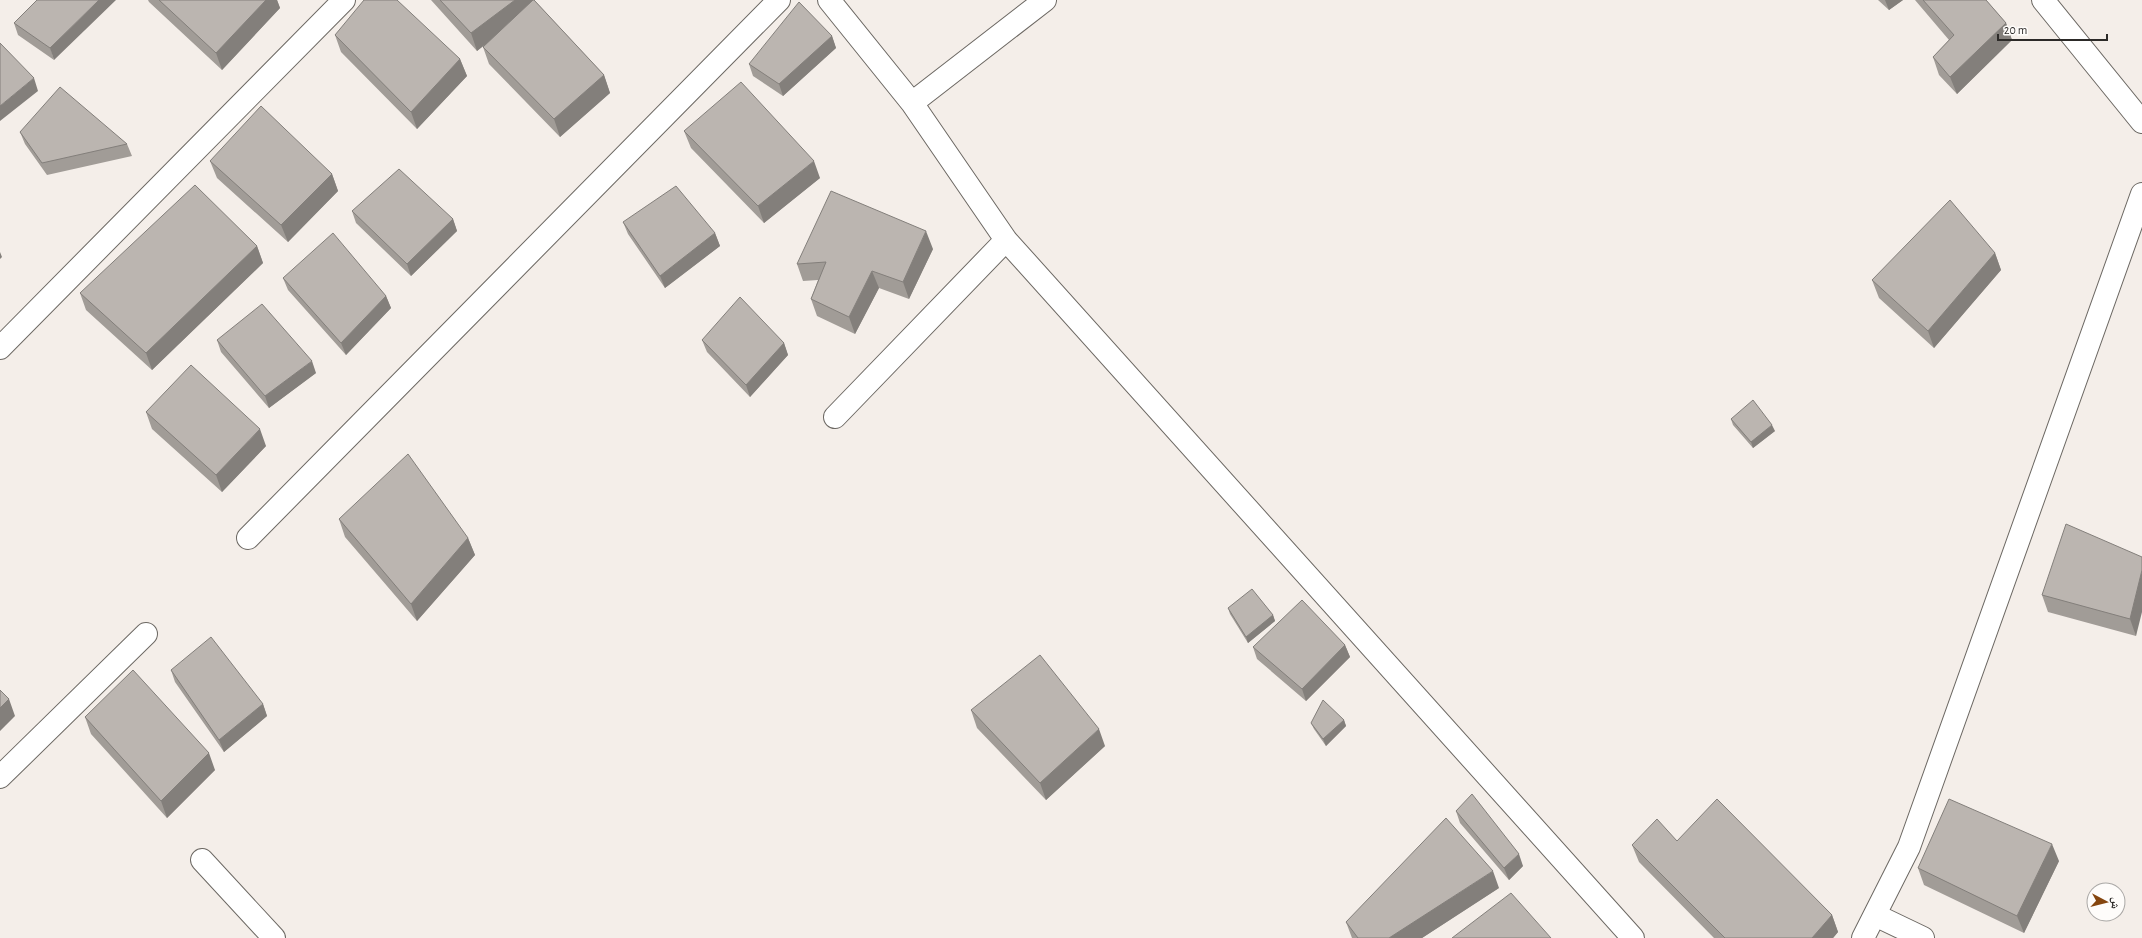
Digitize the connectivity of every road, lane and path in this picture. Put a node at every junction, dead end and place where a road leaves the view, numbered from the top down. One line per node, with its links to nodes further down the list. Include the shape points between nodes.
1 (344, 0): 10 (street)
2 (779, 0): 12 (street)
3 (829, 0): 6 (street)
4 (1045, 0): 6 (street)
5 (2042, 0): 7 (street)
6 (912, 103): 9 (street)
7 (2142, 122)
8 (2142, 194): 16 (street, via 1909,847)
9 (1006, 240): 11 (street); 18 (street)
10 (0, 348)
11 (835, 417)
12 (248, 538)
13 (146, 634): 14 (street)
14 (0, 776)
15 (202, 860): 17 (street)
16 (1875, 915): 19 (street); 20 (street)
17 (274, 938)
18 (1633, 938)
19 (1863, 938)
20 (1923, 938)

